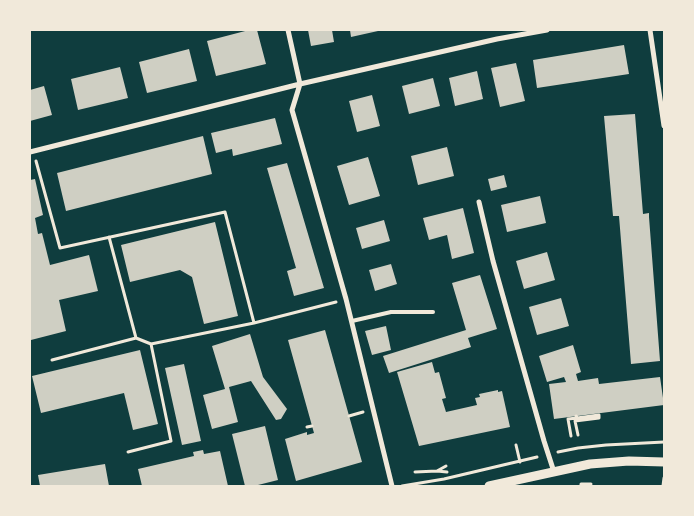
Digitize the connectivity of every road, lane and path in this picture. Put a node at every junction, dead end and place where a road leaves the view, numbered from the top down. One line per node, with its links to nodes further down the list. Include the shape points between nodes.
1 (288, 30): 4 (street)
2 (547, 30): 4 (street)
3 (650, 30): 5 (street)
4 (300, 84): 6 (street); 9 (street, via 292,110)
5 (664, 126)
6 (32, 151): 8 (path, via 60,248)
7 (478, 202): 28 (street, via 492,261)
8 (109, 237): 12 (path, via 225,212); 13 (path)
9 (346, 299): 11 (street); 12 (path)
10 (433, 312): 11 (lane, via 391,312)
11 (352, 321): 32 (street)
12 (254, 323): 14 (path)
13 (136, 338): 14 (path); 15 (path)
14 (151, 344): 21 (path, via 171,441)
15 (52, 360)
16 (312, 426): 17 (path)
17 (307, 427)
18 (578, 435): 19 (path, via 575,421 599,418 599,415 568,418)
19 (571, 436)
20 (516, 446): 23 (path)
21 (128, 452)
22 (664, 462): 28 (street, via 609,462)
23 (521, 465)
24 (446, 466): 25 (path)
25 (437, 471): 26 (path); 27 (path)
26 (415, 472)
27 (447, 472)
28 (554, 472): 34 (street)
29 (664, 478): 36 (path)
30 (420, 483): 33 (path)
31 (591, 484): 35 (path)
32 (392, 486)
33 (401, 486)
34 (489, 486)
35 (581, 486)
36 (664, 486)

